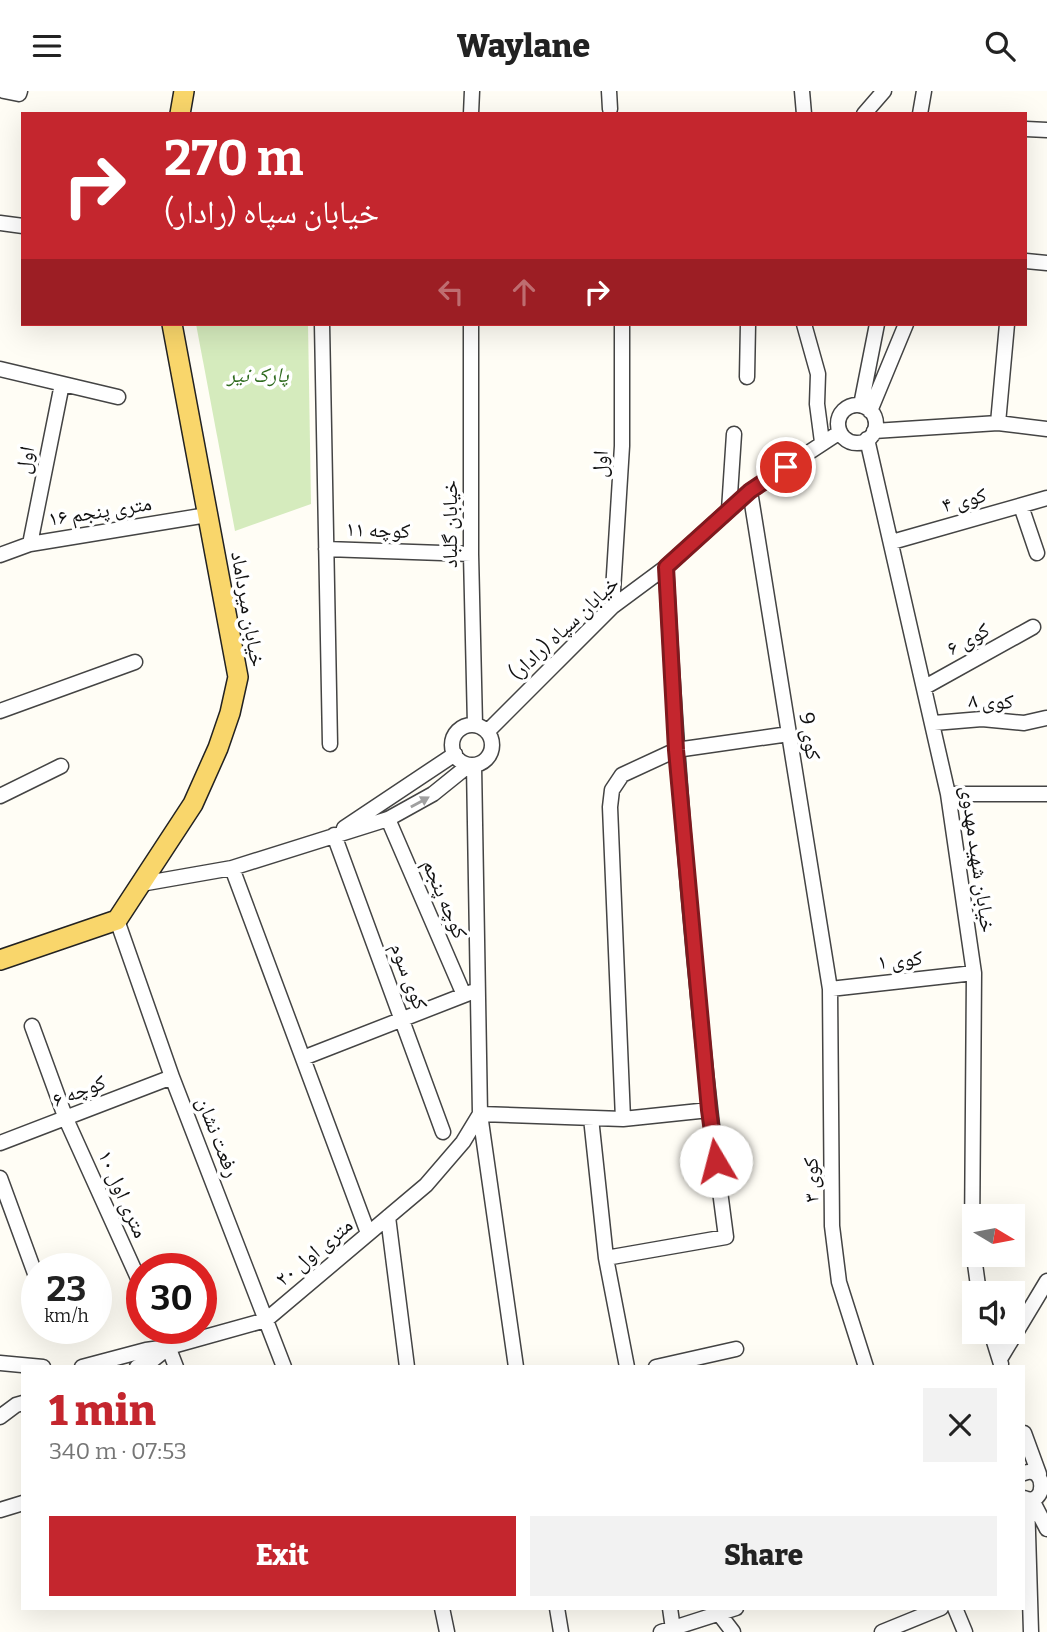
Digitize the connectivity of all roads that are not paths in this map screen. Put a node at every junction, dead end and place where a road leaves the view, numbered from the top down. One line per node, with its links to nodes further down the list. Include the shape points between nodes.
1 (4, 91): 8 (street)
2 (184, 91): 10 (main road)
3 (472, 91): 11 (street)
4 (609, 91): 9 (street)
5 (802, 91): 12 (street)
6 (884, 91): 13 (street)
7 (924, 91): 14 (street)
8 (19, 93)
9 (610, 109)
10 (180, 112)
11 (471, 112)
12 (804, 112)
13 (866, 112)
14 (920, 112)
15 (1027, 129): 16 (street)
16 (1047, 131)
17 (0, 223): 18 (street)
18 (21, 226)
19 (1027, 261): 20 (street)
20 (1047, 263)
21 (172, 326): 45 (main road, خیابان میرداماد)
22 (322, 326): 48 (street)
23 (471, 326): 50 (street, خیابان گلباد)
24 (622, 326): 53 (street, اول, via 622,446)
25 (748, 326): 31 (street)
26 (805, 326): 40 (street, via 818,374)
27 (877, 326): 34 (street)
28 (905, 326): 34 (street)
29 (1007, 326): 35 (street)
30 (0, 369): 32 (street)
31 (747, 377)
32 (62, 384): 33 (street); 47 (street, اول)
33 (118, 397)
34 (866, 408): 37 (street, via 849,407 840,415); 39 (street, via 875,420)
35 (998, 423): 36 (street); 39 (street)
36 (1047, 429)
37 (840, 432): 39 (street, via 849,441 862,442); 40 (street, خیابان سپاه (رادار))
38 (734, 434): 44 (street)
39 (871, 435): 46 (street, خیابان شهید مهدوی)
40 (822, 442): 41 (street, خیابان سپاه (رادار))
41 (750, 491): 44 (street, خیابان سپاه (رادار)); 61 (street, کوی 9)
42 (1047, 498): 43 (street, کوی ۴)
43 (1021, 506): 46 (street, کوی ۴); 49 (street)
44 (729, 510): 52 (street, خیابان سپاه (رادار))
45 (208, 515): 47 (street, ۱۶ متری پنجم); 73 (main road, خیابان میرداماد, via 238,677 218,748 193,804)
46 (892, 541): 56 (street, خیابان شهید مهدوی)
47 (30, 544): 51 (street, ۱۶ متری پنجم)
48 (326, 549): 50 (street, کوچه ۱۱); 62 (street)
49 (1037, 553)
50 (471, 554): 60 (street, خیابان گلباد)
51 (0, 555)
52 (666, 567): 53 (street, خیابان سپاه (رادار)); 63 (street)
53 (612, 607): 60 (street, خیابان سپاه (رادار))
54 (1033, 627): 56 (street, کوی ۶)
55 (135, 662): 57 (street)
56 (925, 687): 59 (street, خیابان شهید مهدوی)
57 (0, 711)
58 (1046, 718): 59 (street, کوی ۸, via 1024,723 982,719)
59 (934, 723): 67 (street, خیابان شهید مهدوی)
60 (481, 728): 64 (street, via 466,726 454,737); 65 (street, via 492,748 483,762)
61 (789, 734): 63 (street); 78 (street, کوی 9)
62 (330, 744)
63 (676, 750): 84 (street); 88 (street, via 622,775 612,790)
64 (455, 754): 65 (street); 71 (street)
65 (472, 765): 70 (street, one-way to 65); 77 (street)
66 (61, 766): 69 (street)
67 (948, 794): 68 (street); 76 (street, خیابان شهید مهدوی)
68 (1047, 795)
69 (0, 796)
70 (388, 819): 71 (street); 79 (street, کوچه پنجم)
71 (334, 835): 72 (street); 80 (street, کوی سوم)
72 (232, 868): 73 (street); 82 (street)
73 (141, 884): 74 (main road, خیابان میرداماد)
74 (117, 920): 75 (main road); 83 (street, رفعت نشان)
75 (0, 960)
76 (974, 973): 78 (street, کوی ۱); 97 (street, خیابان شهید مهدوی, via 972,1241)
77 (480, 988): 79 (street); 85 (street)
78 (830, 989): 116 (street, کوی ۳, via 832,1226 839,1282)
79 (464, 995): 80 (street)
80 (403, 1019): 82 (street); 89 (street, کوی سوم)
81 (32, 1026): 87 (street, ۱۰ متری اول)
82 (303, 1058): 93 (street)
83 (172, 1077): 87 (street, کوچه ۶); 99 (street, رفعت نشان)
84 (709, 1110): 88 (street); 96 (street, via 726,1237)
85 (480, 1114): 86 (street); 92 (street, ۲۰ متری اول, via 426,1185); 113 (street)
86 (591, 1118): 88 (street); 96 (street)
87 (66, 1119): 90 (street, کوچه ۶); 95 (street, ۱۰ متری اول)
88 (623, 1119)
89 (443, 1132)
90 (0, 1143)
91 (0, 1178): 94 (street)
92 (388, 1217): 93 (street, ۲۰ متری اول); 112 (street)
93 (368, 1233): 99 (street, ۲۰ متری اول)
94 (27, 1253)
95 (127, 1253)
96 (606, 1258): 114 (street)
97 (977, 1281)
98 (1047, 1281): 106 (street)
99 (266, 1320): 102 (street, ۲۰ متری اول); 111 (street, رفعت نشان)
100 (168, 1344): 102 (street)
101 (995, 1344): 106 (street)
102 (169, 1347): 108 (street); 109 (street, ۲۰ متری اول); 110 (street)
103 (736, 1349): 104 (street)
104 (707, 1361): 115 (street)
105 (0, 1363): 107 (street)
106 (1001, 1363)
107 (22, 1365)
108 (90, 1365)
109 (142, 1365)
110 (175, 1365)
111 (283, 1365)
112 (407, 1365)
113 (516, 1365)
114 (627, 1365)
115 (673, 1365)
116 (865, 1365)
117 (21, 1404): 118 (street)
118 (0, 1417)
119 (1025, 1435): 121 (street)
120 (1025, 1473): 121 (street, via 1034,1471)
121 (1044, 1481): 122 (street, via 1044,1493)
122 (1027, 1500): 125 (street); 140 (street)
123 (21, 1503): 124 (street)
124 (1, 1506)
125 (1047, 1529)
126 (442, 1610): 134 (street)
127 (556, 1610): 135 (street)
128 (670, 1610): 133 (street)
129 (731, 1610): 132 (street)
130 (936, 1610): 138 (street)
131 (955, 1610): 139 (street)
132 (720, 1615): 133 (street); 136 (street); 137 (street)
133 (667, 1631)
134 (447, 1632)
135 (561, 1632)
136 (718, 1632)
137 (733, 1632)
138 (882, 1632)
139 (965, 1632)
140 (1031, 1632)

